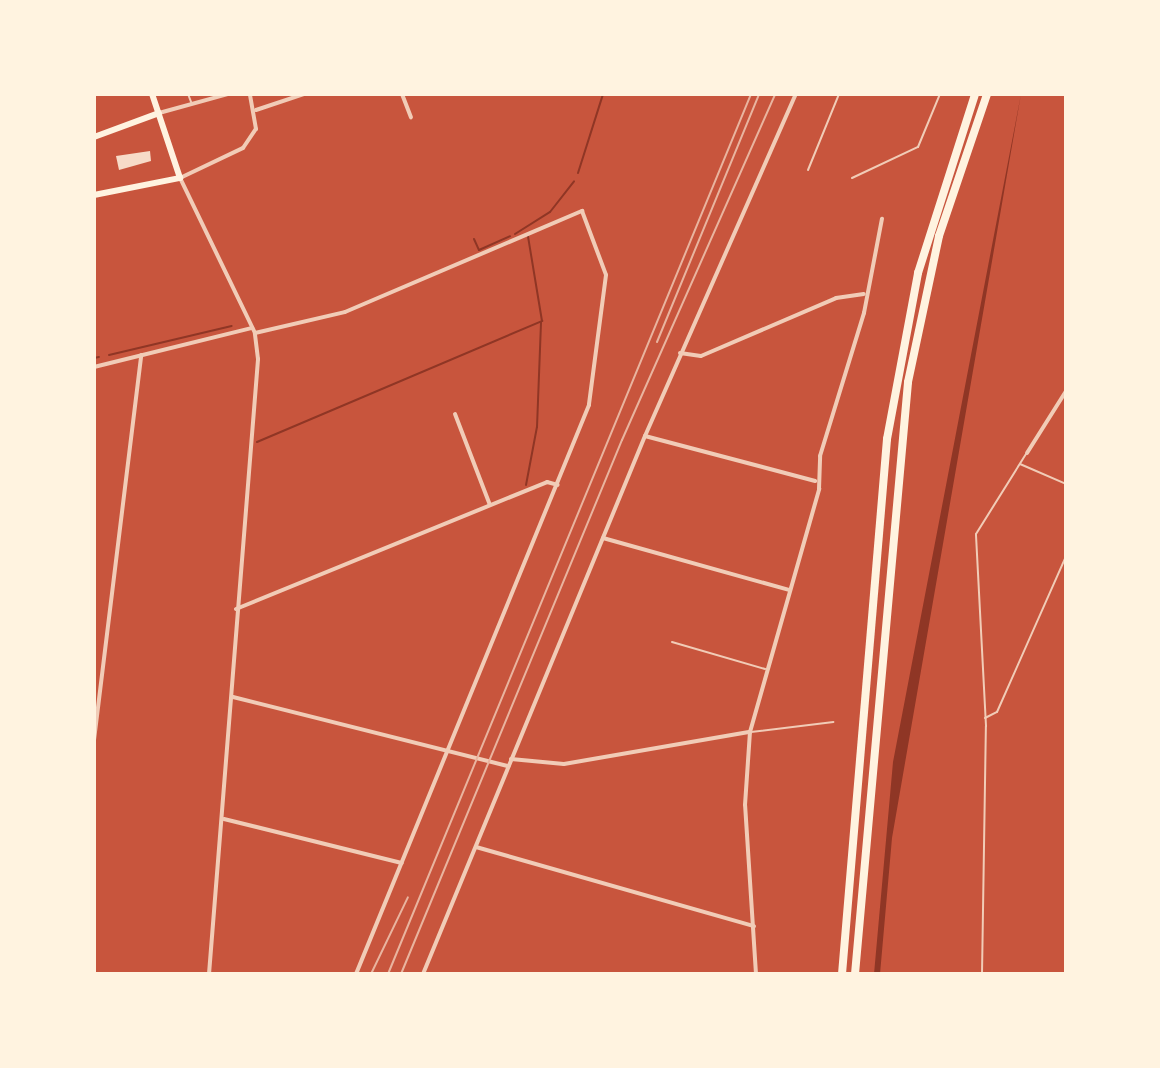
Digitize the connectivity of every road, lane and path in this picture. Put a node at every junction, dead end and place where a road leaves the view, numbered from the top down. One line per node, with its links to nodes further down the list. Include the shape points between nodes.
1 (152, 94): 14 (main road)
2 (188, 94): 12 (lane)
3 (228, 94): 12 (street)
4 (250, 94): 13 (street)
5 (304, 94): 13 (street)
6 (402, 94): 15 (street)
7 (796, 94): 24 (street)
8 (839, 94): 17 (lane)
9 (940, 94): 19 (lane, via 918,147)
10 (975, 94): 60 (highway, via 918,273 887,439)
11 (987, 94): 61 (highway, via 939,236 908,382)
12 (191, 103): 14 (street)
13 (256, 110): 18 (street, via 256,129 243,148)
14 (159, 113): 16 (main road); 18 (main road)
15 (411, 117)
16 (94, 137)
17 (808, 170)
18 (180, 178): 20 (main road); 23 (street)
19 (852, 178)
20 (94, 195)
21 (882, 219): 22 (street)
22 (865, 295): 24 (street, via 836,298 701,356); 32 (street)
23 (253, 330): 25 (street); 34 (street, via 345,312 582,211 589,215 606,275 605,323 589,405); 39 (street)
24 (680, 353): 29 (street)
25 (141, 355): 26 (street); 43 (street)
26 (94, 367)
27 (1066, 392): 30 (street)
28 (455, 414): 35 (street)
29 (645, 436): 32 (street); 36 (street)
30 (1027, 453): 31 (lane)
31 (1020, 464): 33 (lane); 45 (lane, via 976,534)
32 (815, 481): 38 (street, via 819,489)
33 (1066, 484)
34 (558, 485): 35 (street, via 547,482); 49 (street)
35 (490, 505): 39 (street)
36 (603, 538): 38 (street); 50 (street)
37 (1066, 556): 45 (lane, via 997,712)
38 (789, 590): 41 (street)
39 (236, 609): 44 (street)
40 (672, 642): 41 (lane)
41 (765, 669): 47 (street)
42 (94, 684): 43 (street)
43 (101, 685): 48 (street)
44 (233, 697): 49 (street); 52 (street)
45 (984, 718): 62 (lane)
46 (833, 722): 47 (lane)
47 (750, 732): 50 (street, via 564,764); 55 (street, via 745,805)
48 (94, 740)
49 (453, 749): 51 (street); 54 (street)
50 (511, 759): 51 (street)
51 (508, 766): 53 (street)
52 (224, 819): 54 (street); 56 (street)
53 (475, 847): 55 (street); 58 (street)
54 (402, 863): 57 (street)
55 (754, 926): 59 (street)
56 (209, 974)
57 (356, 974)
58 (423, 974)
59 (756, 974)
60 (842, 974)
61 (855, 974)
62 (982, 974)

